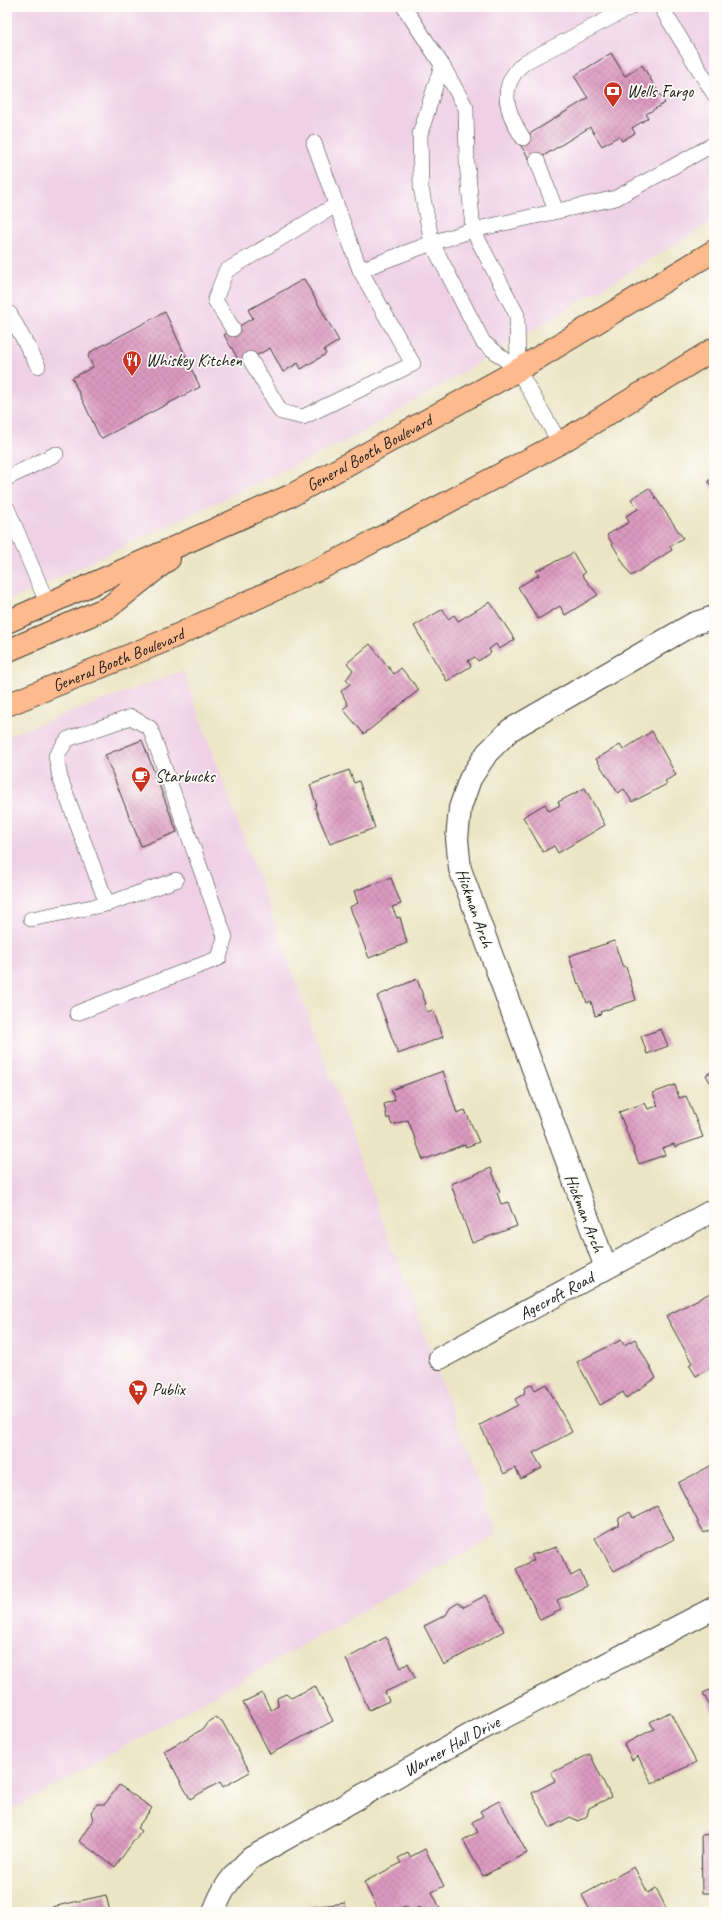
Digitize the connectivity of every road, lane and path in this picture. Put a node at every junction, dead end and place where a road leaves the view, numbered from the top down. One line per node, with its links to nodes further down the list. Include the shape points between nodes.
1 (404, 7): 4 (lane)
2 (631, 7): 6 (lane, via 525,62 514,71 508,85 507,109)
3 (661, 7): 5 (lane)
4 (442, 64): 12 (lane, via 466,108 467,163); 13 (lane, via 420,134 421,188)
5 (714, 94)
6 (523, 138)
7 (314, 143): 10 (lane)
8 (714, 144): 11 (lane, via 616,198)
9 (536, 160): 11 (lane)
10 (336, 205): 15 (lane); 17 (lane, via 226,271 215,300)
11 (556, 211): 12 (lane)
12 (473, 230): 13 (lane); 21 (lane, via 517,315)
13 (432, 243): 15 (lane); 21 (lane, via 483,342)
14 (714, 251): 21 (highway, General Booth Boulevard)
15 (360, 270): 19 (lane, via 413,364 303,417 281,412)
16 (10, 314): 20 (lane)
17 (233, 329)
18 (714, 349): 22 (highway, General Booth Boulevard)
19 (250, 359)
20 (38, 366)
21 (518, 370): 22 (lane); 26 (highway, General Booth Boulevard, via 292,495)
22 (560, 443): 31 (highway, General Booth Boulevard, via 340,559 167,640)
23 (56, 454): 24 (lane)
24 (7, 478)
25 (7, 508): 27 (lane)
26 (192, 540): 27 (highway, General Booth Boulevard); 30 (highway, via 109,607)
27 (48, 605): 29 (highway, General Booth Boulevard)
28 (714, 617): 37 (street, Hickman Arch, via 693,624 510,730 470,779 460,808 457,839 460,869)
29 (7, 622)
30 (7, 651)
31 (7, 705)
32 (176, 880): 33 (lane)
33 (107, 904): 34 (lane); 35 (lane, via 60,778 56,756 68,739 131,717 150,728 225,937 219,958)
34 (31, 918)
35 (77, 1013)
36 (714, 1210): 37 (street, Agecroft Road)
37 (606, 1268): 38 (street, Agecroft Road)
38 (440, 1358)
39 (714, 1608): 40 (street, Warner Hall Drive, via 470,1735 252,1858 232,1876)
40 (214, 1912)

